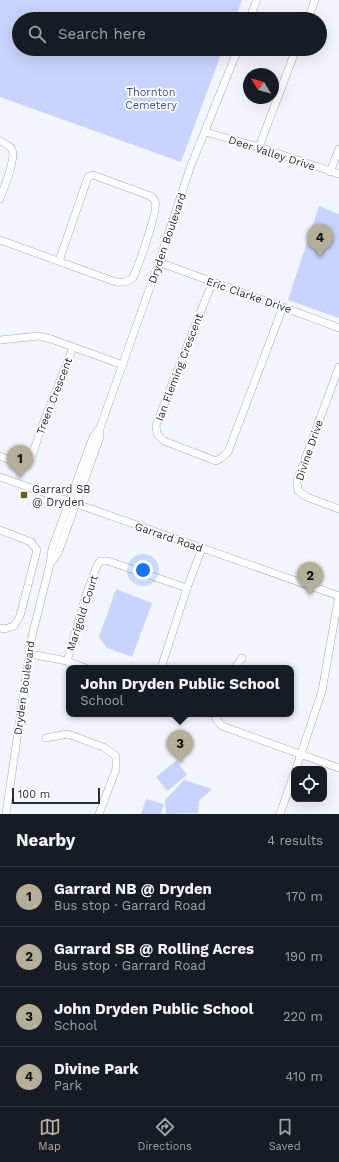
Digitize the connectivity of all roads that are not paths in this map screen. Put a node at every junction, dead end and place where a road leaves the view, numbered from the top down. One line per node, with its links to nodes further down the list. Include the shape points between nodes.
1 (257, 0): 3 (street)
2 (315, 0): 4 (street)
3 (253, 12)
4 (311, 12)
5 (235, 56): 7 (street, Dryden Boulevard)
6 (293, 56): 9 (street)
7 (205, 132): 9 (street, Deer Valley Drive); 16 (street, Dryden Boulevard, via 190,168)
8 (0, 141): 13 (street, via 11,148 14,154)
9 (259, 147): 11 (street, Deer Valley Drive)
10 (339, 149): 11 (street)
11 (330, 172): 12 (street, Deer Valley Drive)
12 (339, 174)
13 (0, 199)
14 (0, 240): 15 (street)
15 (59, 261): 15 (street, via 116,282 128,282 133,278 149,233 156,207 155,200 93,175 88,177)
16 (159, 262): 17 (street, Eric Clarke Drive); 22 (street, Dryden Boulevard)
17 (212, 283): 18 (street, Eric Clarke Drive); 18 (street, Ian Fleming Crescent, via 156,425 157,434 164,441 216,461 228,452)
18 (283, 307): 19 (street, Eric Clarke Drive)
19 (339, 328)
20 (0, 340): 21 (street, via 39,336)
21 (73, 348): 22 (street); 24 (street, Treen Crescent, via 30,458 19,464)
22 (123, 365): 26 (street, Dryden Boulevard, via 100,428 93,437)
23 (339, 367): 27 (street, Divine Drive, via 297,481 298,491 307,497)
24 (0, 456)
25 (0, 477): 26 (street, Garrard Road)
26 (72, 503): 29 (street, Garrard Road); 33 (street, Dryden Boulevard, via 58,553 50,564)
27 (339, 509)
28 (0, 530): 32 (street, via 31,542 37,550 20,616 14,626)
29 (202, 548): 30 (street); 31 (street, Garrard Road)
30 (187, 588): 35 (street, Marigold Court, via 108,561 100,561 86,595); 37 (street)
31 (339, 596): 41 (street, via 322,691)
32 (0, 628)
33 (30, 654): 35 (street, Marigold Court); 45 (street, Dryden Boulevard)
34 (242, 658): 38 (street)
35 (67, 661): 36 (street, Marigold Court)
36 (77, 665)
37 (162, 665)
38 (238, 665)
39 (216, 717): 41 (street, via 222,726)
40 (46, 738): 46 (street, via 68,734 103,747 116,756 116,769)
41 (301, 754): 42 (street); 43 (street)
42 (297, 766)
43 (339, 768)
44 (291, 783): 47 (street)
45 (6, 814)
46 (99, 814)
47 (280, 814)

